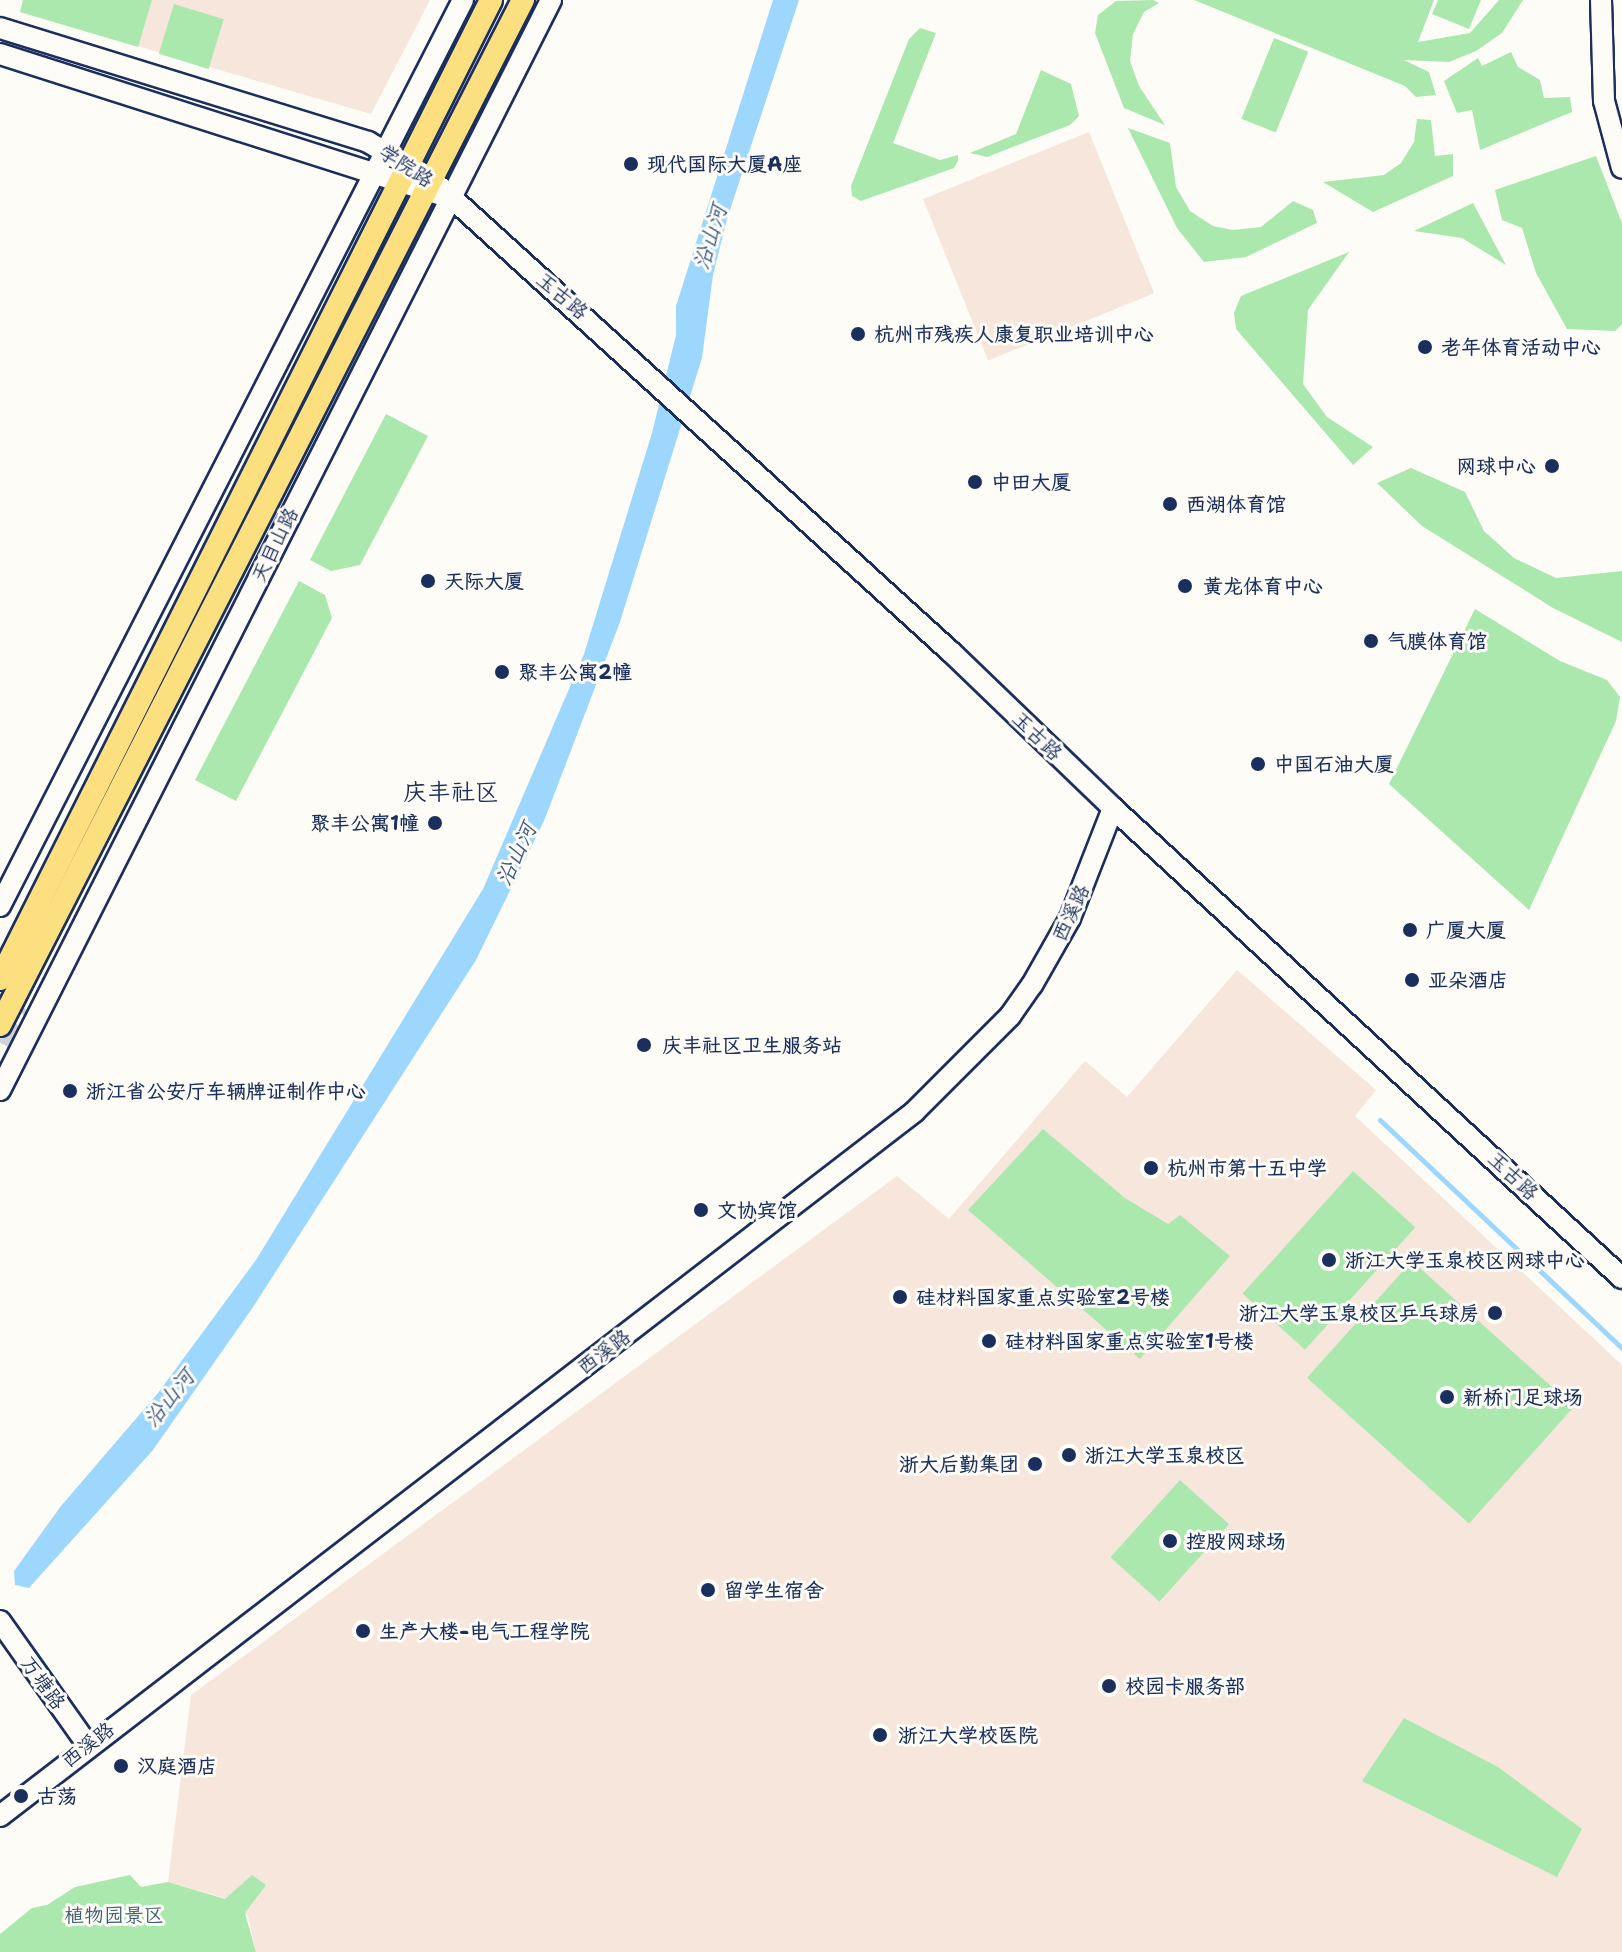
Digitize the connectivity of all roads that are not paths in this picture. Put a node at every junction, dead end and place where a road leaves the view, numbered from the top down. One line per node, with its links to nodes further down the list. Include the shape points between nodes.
1 (463, 0): 8 (main road)
2 (491, 0): 11 (main road)
3 (523, 0): 12 (main road, 天目山路)
4 (551, 0): 13 (main road, 天目山路)
5 (1601, 0): 9 (main road, via 1604,101)
6 (0, 28): 8 (main road, 学院路)
7 (0, 54): 10 (main road, 学院路)
8 (385, 149): 10 (main road); 11 (main road, 学院路)
9 (1622, 168)
10 (372, 172): 11 (main road, 学院路); 15 (main road)
11 (403, 172): 12 (main road, 学院路); 16 (main road)
12 (426, 184): 13 (main road, 学院路); 17 (main road, 天目山路)
13 (450, 197): 14 (main road, 玉古路, via 605,332); 18 (main road, 天目山路)
14 (1113, 808): 19 (main road, 玉古路); 21 (main road, 西溪路, via 1070,918 1032,985 1010,1016 914,1112 303,1587)
15 (0, 906)
16 (0, 979)
17 (0, 1025)
18 (0, 1090)
19 (1622, 1278)
20 (1, 1622): 21 (main road, 万塘路)
21 (87, 1744): 22 (main road, 西溪路)
22 (0, 1816)

